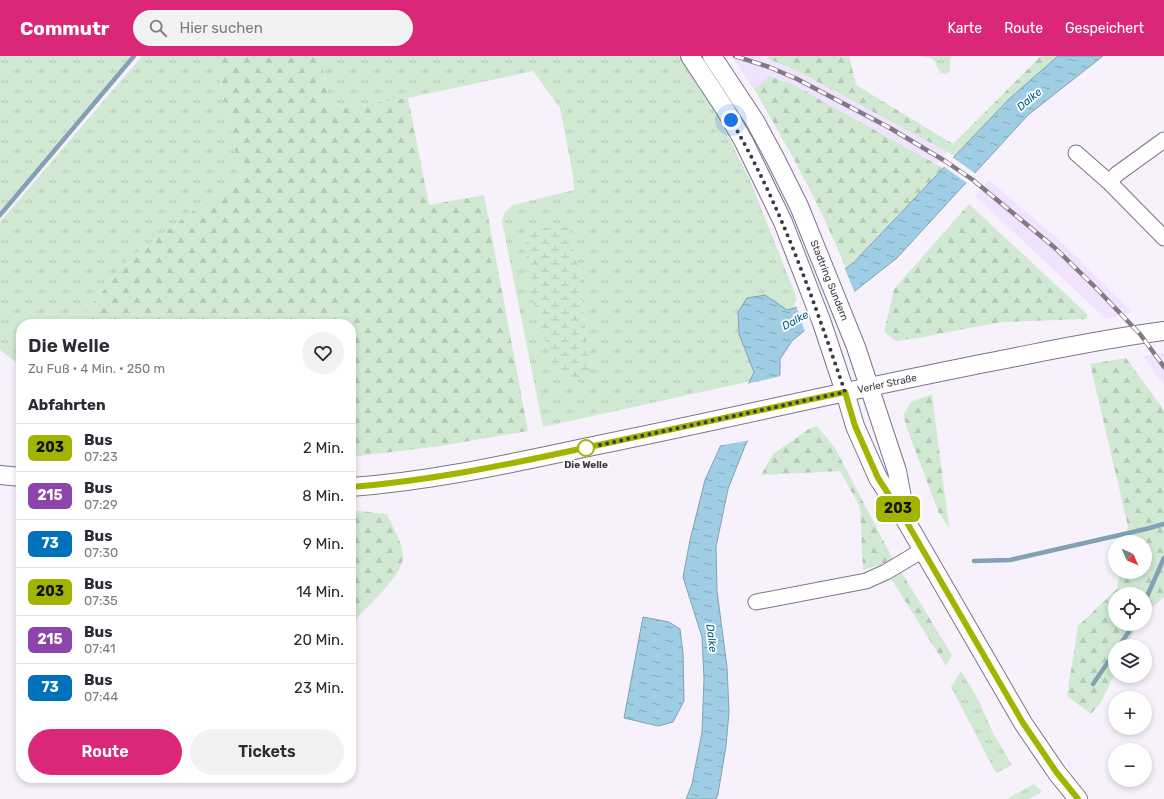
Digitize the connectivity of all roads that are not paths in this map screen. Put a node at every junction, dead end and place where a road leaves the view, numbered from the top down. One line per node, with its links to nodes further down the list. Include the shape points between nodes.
1 (690, 56): 9 (main road, Stadtring Sundern, via 744,142 782,222 822,323)
2 (712, 56): 8 (main road, Stadtring Sundern, via 755,121 799,206 828,274)
3 (1164, 140): 5 (street)
4 (1076, 153): 5 (street)
5 (1109, 182): 6 (street)
6 (1164, 238)
7 (1164, 331): 8 (main road, Verler Straße, via 1076,345)
8 (869, 386): 9 (main road, Verler Straße); 13 (main road, Stadtring Sundern, via 897,471)
9 (845, 392): 12 (main road, Verler Straße, via 484,469); 13 (main road, Stadtring Sundern, via 855,426 878,478)
10 (0, 475): 11 (main road)
11 (16, 477)
12 (356, 486)
13 (906, 521): 14 (main road, Stadtring Sundern)
14 (923, 550): 15 (street, via 866,581); 16 (main road, Stadtring Sundern, via 1023,723)
15 (756, 602)
16 (1078, 799)

